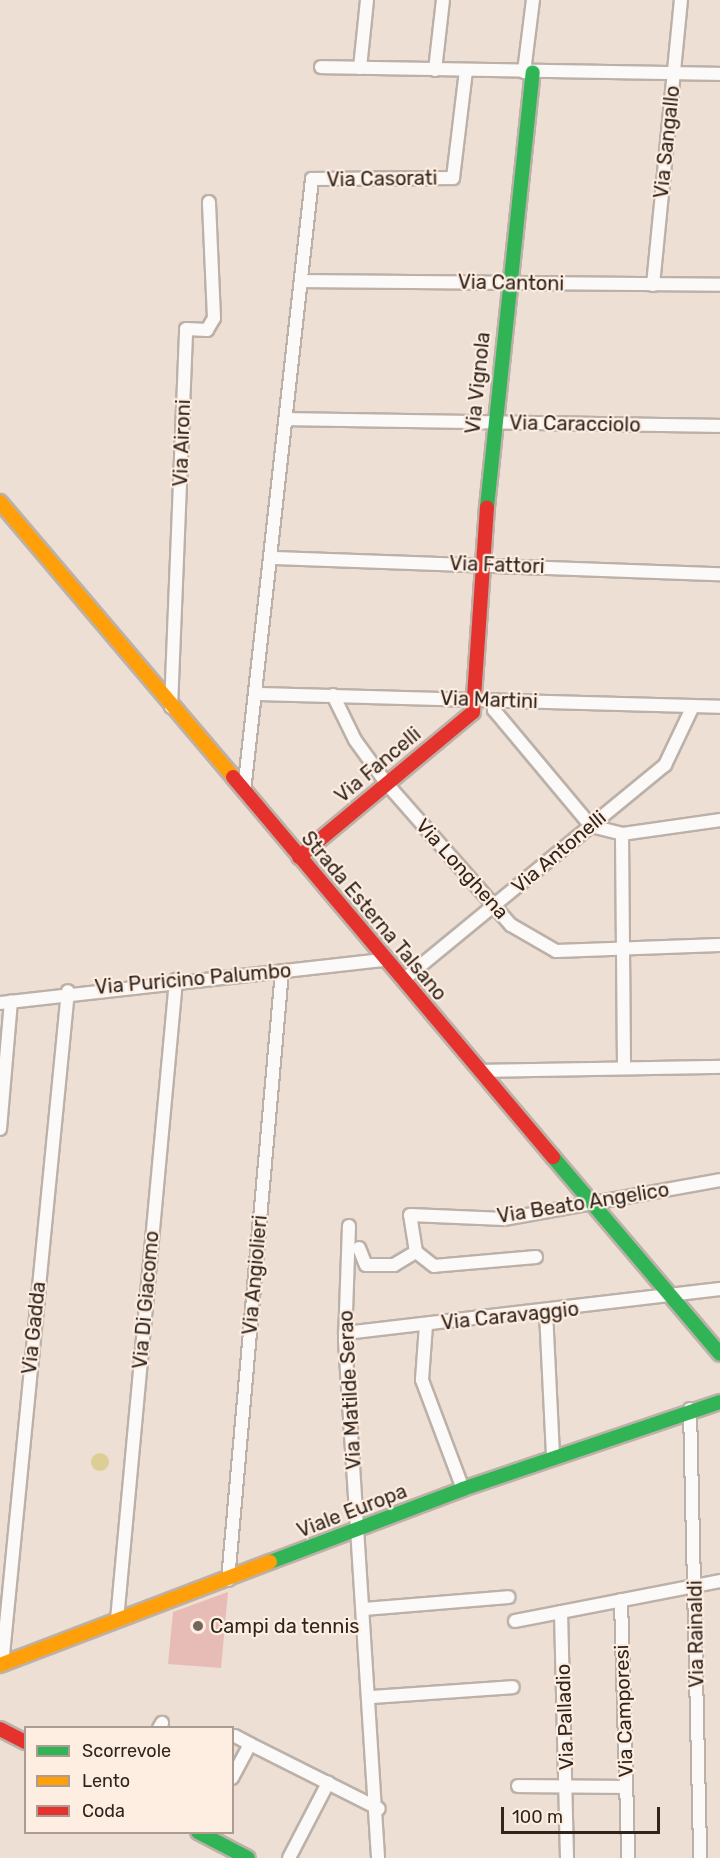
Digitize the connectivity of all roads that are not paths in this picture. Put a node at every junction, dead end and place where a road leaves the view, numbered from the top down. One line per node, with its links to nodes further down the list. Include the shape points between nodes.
1 (367, 0): 6 (street)
2 (443, 0): 7 (street)
3 (533, 0): 9 (street, Via Vignola)
4 (681, 0): 10 (street, Via Sangallo)
5 (321, 67): 6 (street)
6 (360, 68): 7 (street)
7 (435, 70): 8 (street)
8 (466, 71): 9 (street); 13 (street, Via Casorati, via 453,178 312,179)
9 (529, 72): 10 (street); 14 (street, Via Vignola)
10 (675, 74): 11 (street); 15 (street, Via Sangallo)
11 (720, 74)
12 (209, 202): 29 (street, Via Aironi, via 214,318 207,330 186,329)
13 (303, 280): 14 (street, Via Cantoni); 17 (street)
14 (508, 284): 15 (street, Via Cantoni); 18 (street, Via Vignola)
15 (653, 285): 16 (street, Via Cantoni)
16 (720, 285)
17 (287, 419): 18 (street, Via Caracciolo); 21 (street)
18 (493, 422): 19 (street, Via Caracciolo); 22 (street, Via Vignola)
19 (720, 426)
20 (0, 502): 29 (street, Strada Esterna Talsano)
21 (274, 558): 22 (street, Via Fattori); 24 (street)
22 (484, 565): 23 (street, Via Fattori); 26 (street, Via Vignola)
23 (720, 574)
24 (259, 694): 25 (street, Via Martini); 32 (street)
25 (333, 695): 26 (street, Via Martini); 31 (street, Via Longhena, via 355,740)
26 (476, 699): 27 (street, Via Martini); 31 (street, Via Fancelli, via 473,712)
27 (495, 700): 28 (street, Via Martini); 34 (street, via 494,710)
28 (693, 706): 30 (street, Via Martini); 34 (street, Via Antonelli, via 665,765)
29 (171, 707): 32 (street, Strada Esterna Talsano)
30 (720, 707)
31 (387, 784): 36 (street, Via Fancelli); 37 (street, Via Longhena)
32 (244, 791): 36 (street, Strada Esterna Talsano)
33 (720, 820): 35 (street)
34 (591, 826): 35 (street); 37 (street, Via Antonelli)
35 (622, 834): 39 (street)
36 (299, 857): 40 (street, Strada Esterna Talsano)
37 (494, 907): 39 (street, Via Longhena, via 511,925 556,951); 43 (street, Via Antonelli)
38 (720, 945): 39 (street, Via Longhena)
39 (623, 949): 46 (street)
40 (386, 960): 41 (street, Via Puricino Palumbo); 43 (street, Strada Esterna Talsano)
41 (282, 971): 42 (street, Via Puricino Palumbo); 67 (street, Via Angiolieri)
42 (176, 980): 44 (street, Via Puricino Palumbo); 74 (street, Via Di Giacomo)
43 (403, 980): 48 (street, Strada Esterna Talsano)
44 (68, 991): 45 (street, Via Puricino Palumbo); 76 (street, Via Gadda)
45 (6, 1002): 49 (street)
46 (624, 1065): 47 (street); 48 (street)
47 (720, 1067)
48 (481, 1071): 51 (street, Strada Esterna Talsano)
49 (0, 1129)
50 (720, 1180): 51 (street, Via Beato Angelico)
51 (594, 1204): 54 (street, Via Beato Angelico, via 504,1219 410,1215); 57 (street, Strada Esterna Talsano)
52 (349, 1226): 60 (street, Via Matilde Serao)
53 (359, 1248): 54 (street, via 366,1265 394,1264)
54 (416, 1252): 55 (street, via 434,1266)
55 (536, 1257)
56 (720, 1289): 57 (street, Via Caravaggio)
57 (675, 1298): 58 (street, Via Caravaggio); 61 (street, Strada Esterna Talsano)
58 (546, 1312): 59 (street, Via Caravaggio); 64 (street)
59 (426, 1324): 60 (street, Via Caravaggio); 65 (street, via 422,1380)
60 (345, 1333): 66 (street, Via Matilde Serao)
61 (720, 1354)
62 (720, 1402): 63 (street, Viale Europa)
63 (690, 1409): 64 (street, Viale Europa); 69 (street, Via Rainaldi)
64 (553, 1457): 65 (street, Viale Europa)
65 (463, 1489): 66 (street, Viale Europa)
66 (358, 1529): 67 (street, Viale Europa); 72 (street, Via Matilde Serao)
67 (228, 1580): 74 (street, Viale Europa)
68 (720, 1581): 69 (street)
69 (695, 1586): 71 (street); 95 (street, Via Rainaldi)
70 (509, 1598): 72 (street)
71 (621, 1600): 73 (street); 87 (street, Via Camporesi)
72 (364, 1609): 78 (street, Via Matilde Serao)
73 (561, 1612): 75 (street); 86 (street, Via Palladio)
74 (117, 1620): 76 (street, Viale Europa)
75 (514, 1621)
76 (1, 1665)
77 (513, 1687): 78 (street)
78 (371, 1697): 88 (street, Via Matilde Serao)
79 (0, 1729): 81 (street)
80 (236, 1736): 82 (street)
81 (24, 1741)
82 (250, 1744): 83 (street); 84 (street)
83 (234, 1774)
84 (328, 1783): 88 (street); 91 (street)
85 (518, 1786): 86 (street)
86 (567, 1786): 87 (street); 93 (street, Via Palladio)
87 (626, 1786): 94 (street, Via Camporesi)
88 (379, 1809): 92 (street, Via Matilde Serao)
89 (202, 1834): 90 (street)
90 (248, 1858)
91 (289, 1858)
92 (378, 1858)
93 (567, 1858)
94 (628, 1858)
95 (700, 1858)

